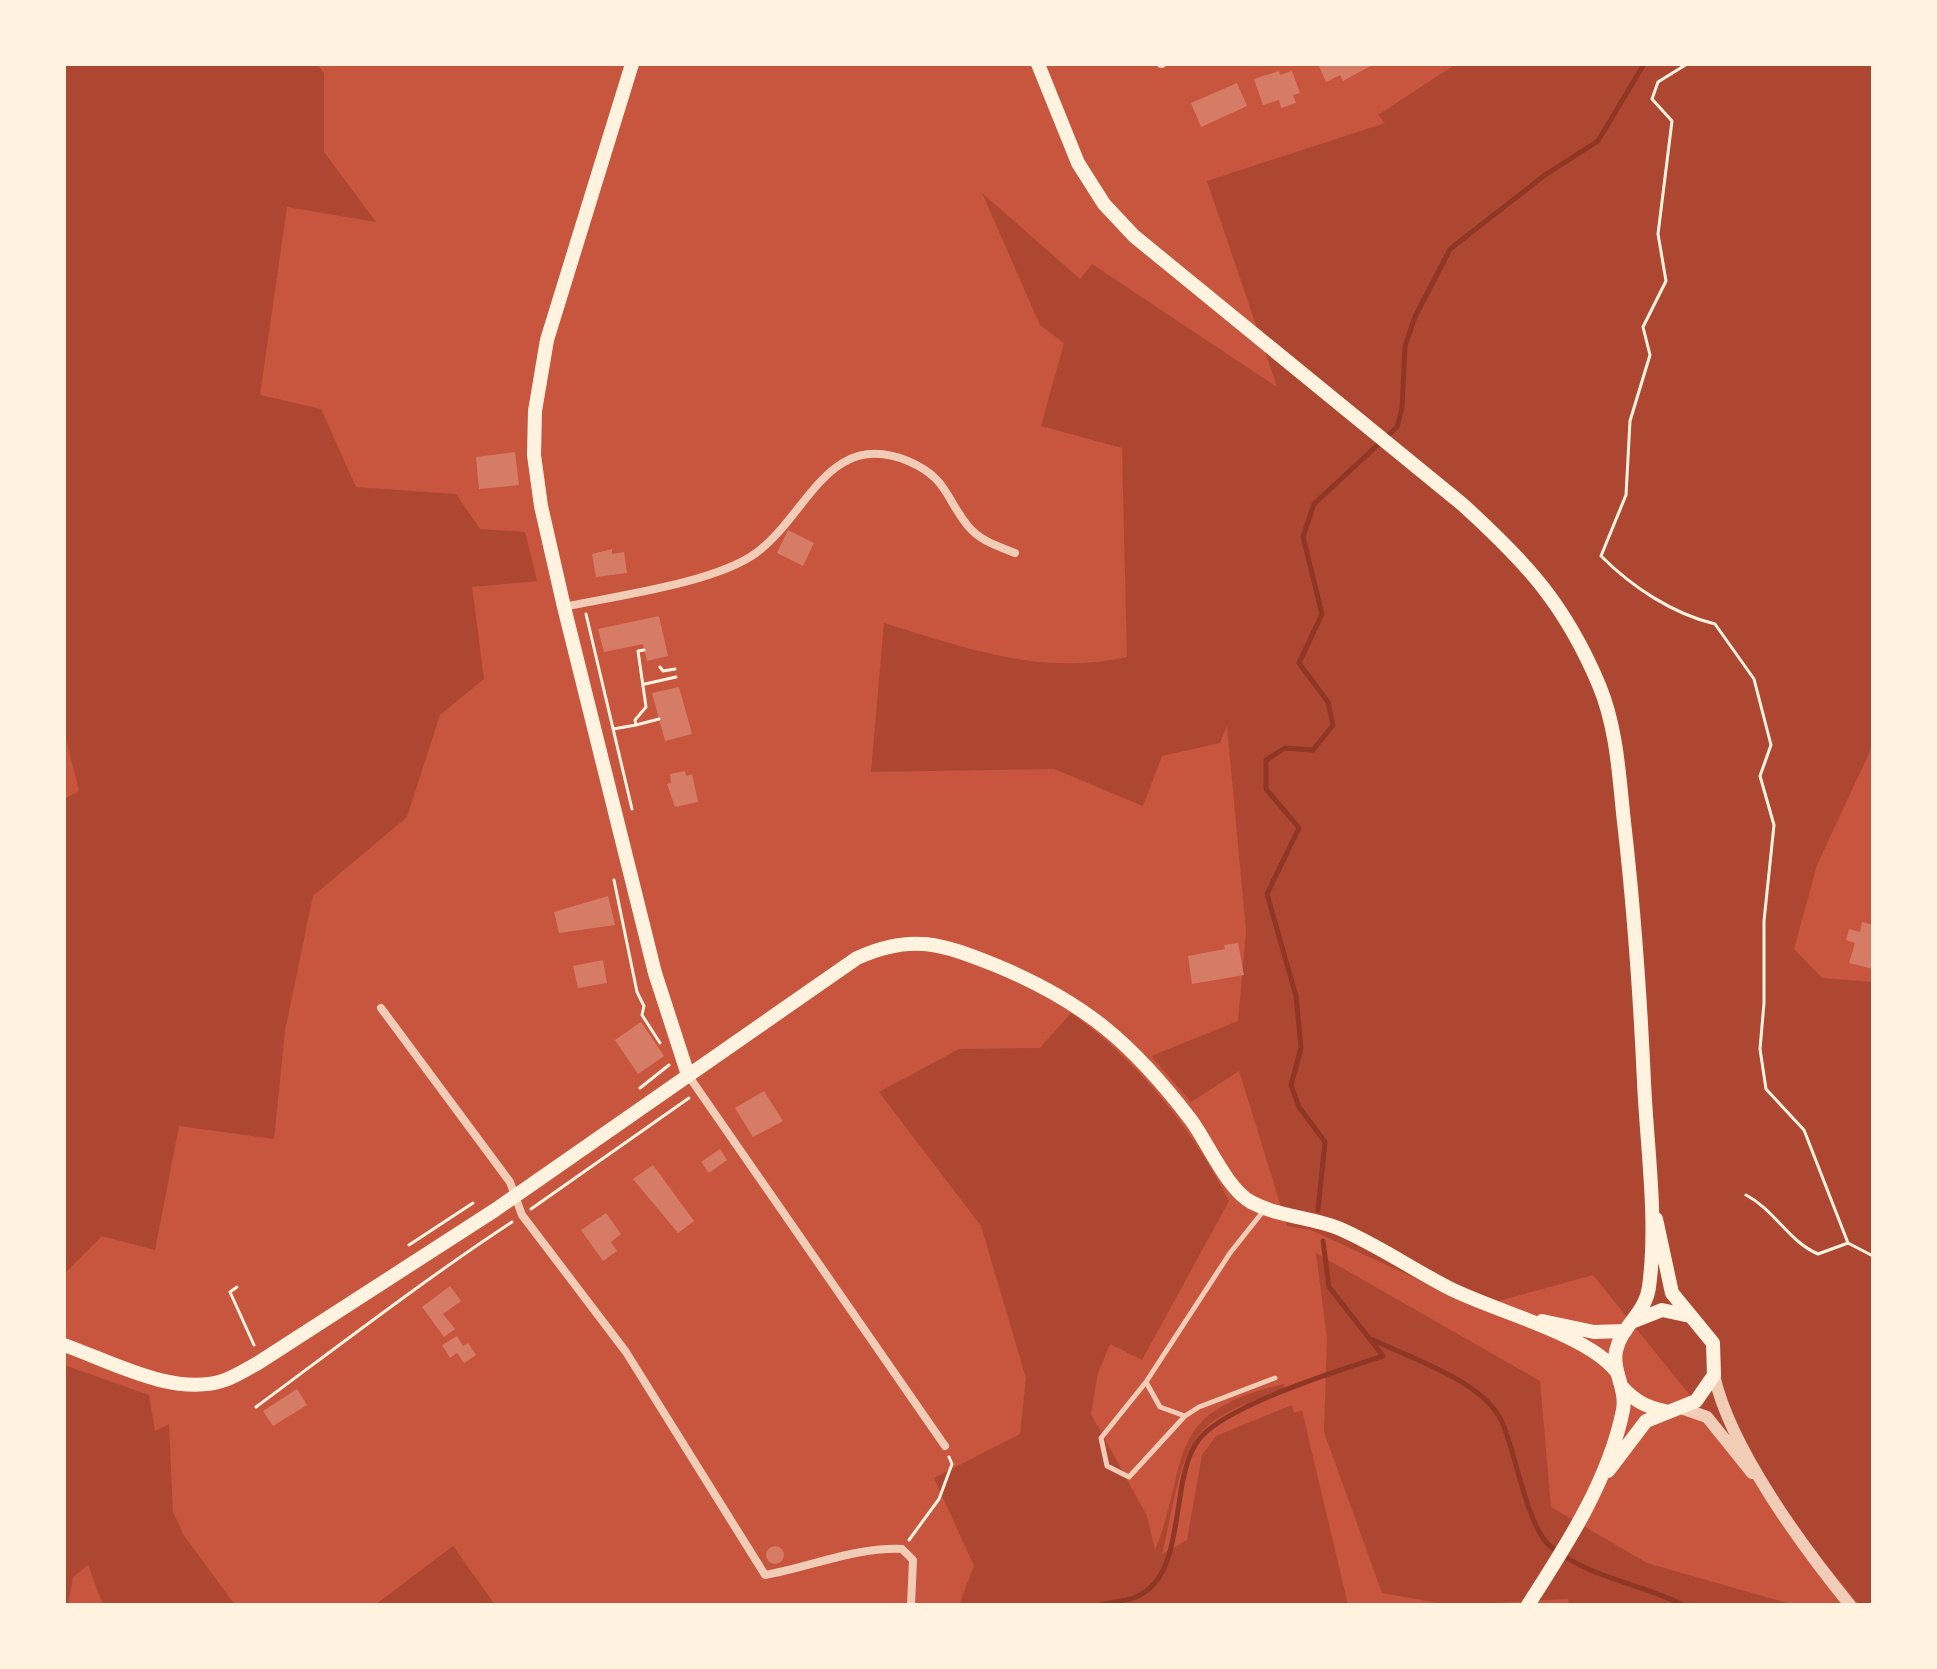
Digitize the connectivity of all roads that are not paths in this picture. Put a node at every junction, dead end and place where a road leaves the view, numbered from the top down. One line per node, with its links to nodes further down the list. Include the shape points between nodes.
1 (632, 64): 4 (main road, via 555,312 535,411 536,477)
2 (1038, 64): 7 (main road, via 1078,163 1104,204 1166,265 1506,545 1548,591 1600,687 1617,755 1639,953)
3 (1015, 553): 4 (street, via 987,542 968,526 933,476 909,462 867,452 844,460 756,553 697,578)
4 (564, 607): 6 (main road, via 655,973)
5 (381, 1008): 8 (street)
6 (688, 1075): 8 (main road); 9 (main road, via 857,958 900,942 941,945 1035,981 1106,1026 1190,1120 1235,1188); 22 (street)
7 (1651, 1191): 11 (main road, via 1672,1293); 12 (main road, via 1649,1287)
8 (515, 1195): 13 (main road, via 224,1381 164,1380); 26 (street, via 522,1215 626,1352 765,1575 856,1551 902,1549 913,1560)
9 (1266, 1208): 10 (main road, via 1340,1229); 17 (lane, via 1230,1253)
10 (1499, 1310): 12 (main road, via 1594,1332); 14 (main road, via 1592,1350)
11 (1694, 1318): 12 (main road, via 1662,1310 1645,1314); 15 (main road, via 1713,1343)
12 (1628, 1327): 14 (main road, via 1615,1353)
13 (64, 1345)
14 (1616, 1371): 18 (main road)
15 (1714, 1375): 19 (main road, via 1701,1395); 24 (street, via 1724,1410)
16 (1275, 1378): 21 (lane)
17 (1146, 1382): 21 (lane, via 1160,1407); 21 (lane, via 1101,1438 1107,1466 1129,1477)
18 (1622, 1387): 20 (main road, via 1648,1408); 23 (main road, via 1622,1411)
19 (1681, 1408): 20 (main road); 24 (street, via 1710,1420)
20 (1665, 1411): 23 (main road, via 1646,1421)
21 (1185, 1416)
22 (945, 1446)
23 (1598, 1484): 25 (main road)
24 (1776, 1503): 27 (street)
25 (1532, 1599)
26 (911, 1605)
27 (1850, 1605)

